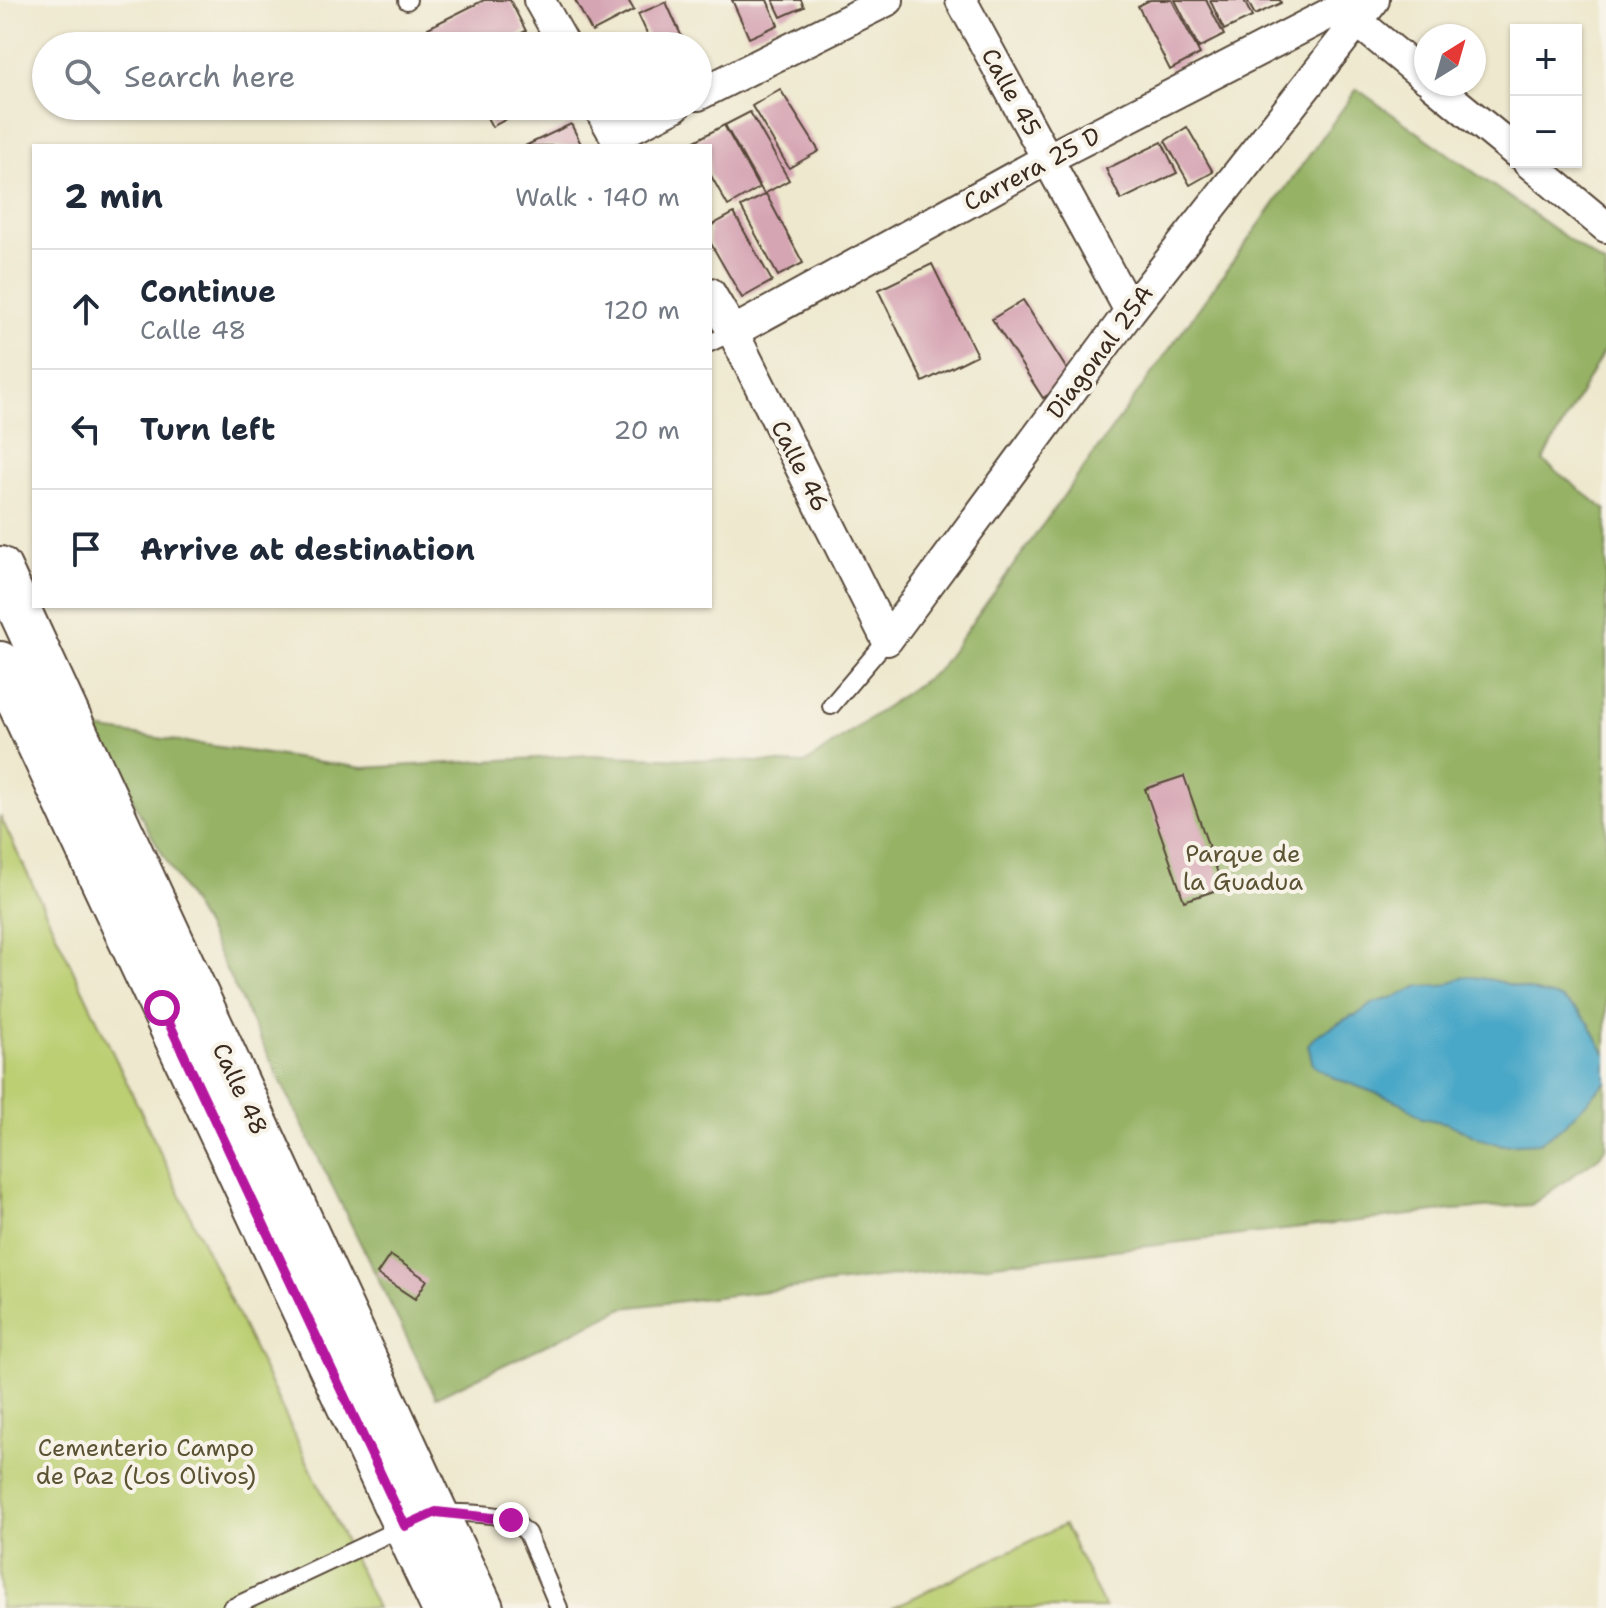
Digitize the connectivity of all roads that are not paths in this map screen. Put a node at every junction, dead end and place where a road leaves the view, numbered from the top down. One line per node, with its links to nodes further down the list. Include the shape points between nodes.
1 (539, 0): 5 (street)
2 (888, 0): 7 (street)
3 (961, 0): 13 (street, Calle 45)
4 (1358, 7): 6 (street); 13 (street, Carrera 25 D); 17 (street, Diagonal 25A)
5 (557, 32)
6 (1414, 65)
7 (712, 88)
8 (1448, 96): 12 (street)
9 (606, 120): 11 (street)
10 (652, 120): 11 (street)
11 (618, 141)
12 (1510, 147)
13 (1047, 159): 17 (street, Calle 45); 18 (street, Carrera 25 D)
14 (1535, 168): 15 (street)
15 (1606, 227)
16 (712, 300): 18 (street, Calle 46)
17 (1130, 311): 20 (street, Diagonal 25A)
18 (722, 337): 20 (street, Calle 46)
19 (0, 568): 23 (main road, Calle 48)
20 (887, 640): 22 (lane, Diagonal 25A)
21 (0, 663): 23 (main road, Calle 48)
22 (831, 706)
23 (420, 1519): 24 (lane); 26 (main road, Calle 48); 27 (main road, Calle 48); 28 (lane, via 511,1520 527,1533)
24 (261, 1602): 25 (lane)
25 (231, 1608)
26 (443, 1608)
27 (482, 1608)
28 (559, 1608)

